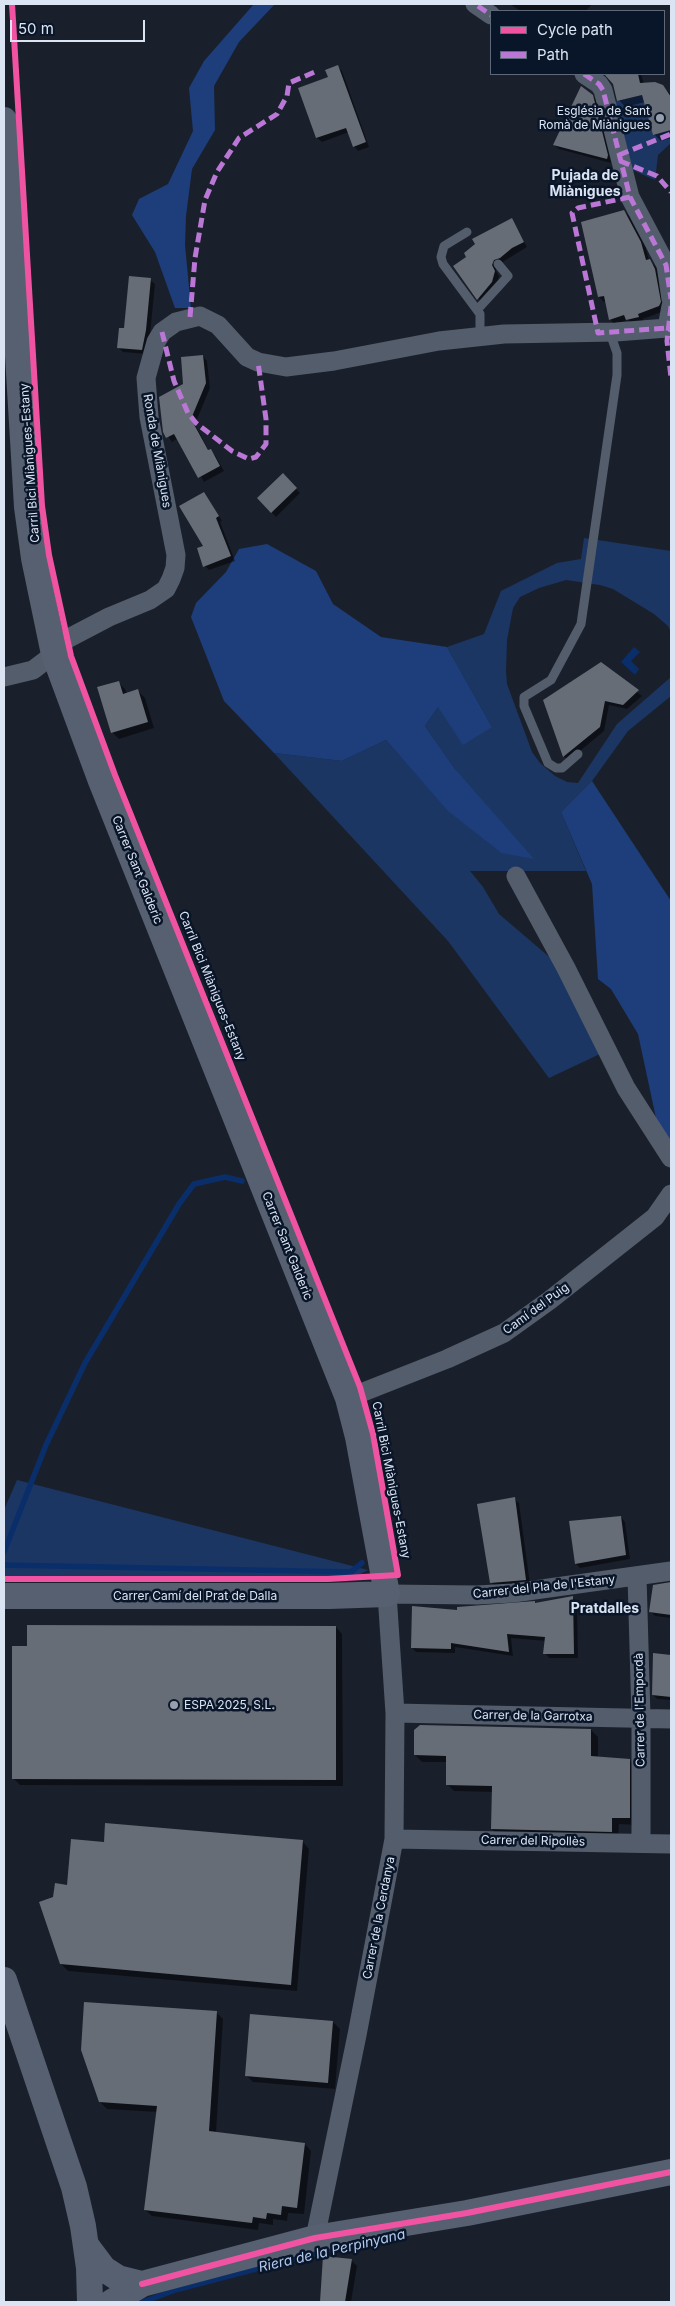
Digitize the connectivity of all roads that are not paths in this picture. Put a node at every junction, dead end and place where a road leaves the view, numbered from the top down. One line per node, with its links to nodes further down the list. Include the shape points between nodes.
1 (475, 4): 2 (street)
2 (490, 14)
3 (586, 75): 7 (street, via 603,90 630,197 666,265)
4 (4, 120): 13 (street, Carrer Sant Galderic, via 27,507 34,558)
5 (467, 232): 9 (lane, via 444,246 441,257)
6 (498, 264): 9 (lane, via 508,276)
7 (671, 298)
8 (671, 306): 10 (street)
9 (477, 310): 12 (lane, via 480,314)
10 (669, 332): 11 (street, Ronda de Miànigues)
11 (604, 333): 12 (street, Ronda de Miànigues, via 530,332); 15 (lane, via 617,353 617,375 582,624 552,680 524,697 524,706 548,762 562,768)
12 (480, 336): 13 (street, Ronda de Miànigues, via 286,367 247,357 218,326 200,316 170,326 156,342 146,378 146,395 173,536 175,568 166,589 159,595)
13 (60, 646): 14 (street, Ronda de Miànigues, via 33,670); 19 (street, Carrer Sant Galderic, via 101,781)
14 (4, 677)
15 (578, 754)
16 (516, 876): 17 (street, via 626,1088)
17 (671, 1158)
18 (671, 1194): 19 (street, Camí del Puig, via 654,1217 504,1333)
19 (348, 1398): 22 (street, Carrer Sant Galderic)
20 (671, 1571): 21 (street, Carrer del Pla de l'Estany)
21 (637, 1576): 22 (street, Carrer del Pla de l'Estany, via 486,1595); 25 (street, Carrer de l'Empordà)
22 (387, 1594): 23 (street, Carrer Camí del Prat de Dalla); 24 (street, Carrer de la Cerdanya)
23 (4, 1596)
24 (395, 1713): 25 (street, Carrer de la Garrotxa); 27 (street, Carrer de la Cerdanya)
25 (641, 1718): 26 (street, Carrer de la Garrotxa); 28 (street, Carrer de l'Empordà)
26 (671, 1719)
27 (394, 1839): 28 (street, Carrer del Ripollès); 33 (street, Carrer de la Cerdanya)
28 (641, 1843): 29 (street, Carrer del Ripollès)
29 (671, 1844)
30 (4, 1980): 31 (street)
31 (49, 2118): 34 (street, via 74,2187 86,2245); 34 (street, via 67,2213 78,2237 82,2273)
32 (671, 2172): 33 (street, via 495,2208)
33 (315, 2238): 34 (street)
34 (103, 2295)

